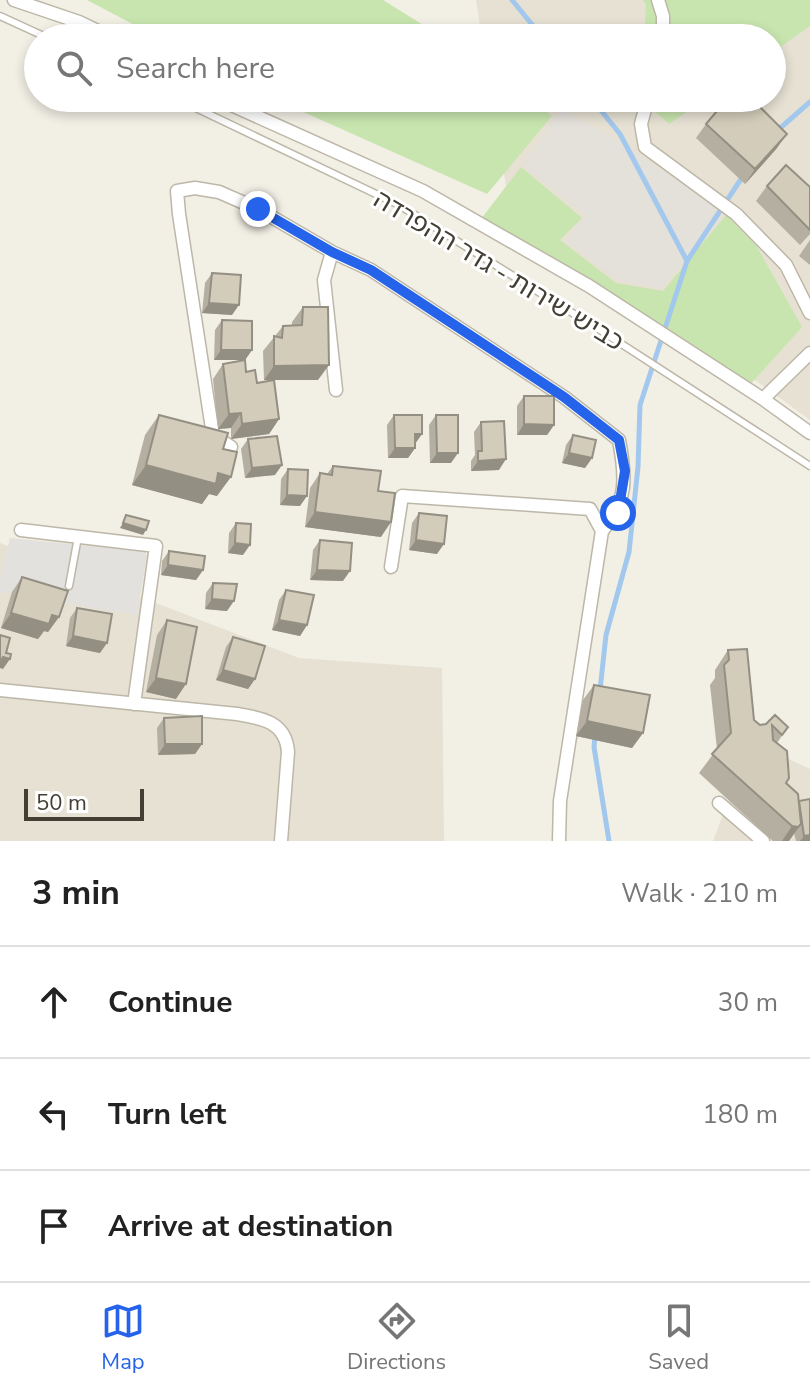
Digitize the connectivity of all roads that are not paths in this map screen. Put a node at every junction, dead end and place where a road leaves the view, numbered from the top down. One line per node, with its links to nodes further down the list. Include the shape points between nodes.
1 (14, 0): 4 (street)
2 (658, 0): 5 (street)
3 (0, 16): 6 (lane)
4 (83, 24)
5 (663, 24)
6 (24, 27)
7 (204, 112): 17 (lane, כביש שירות - גדר ההפרדה, via 399,205)
8 (247, 112): 14 (street, via 423,191 589,286)
9 (644, 112): 11 (street, via 645,147 736,214 786,265)
10 (332, 252): 13 (street, via 324,280); 16 (street, via 219,192 177,191 213,435); 19 (street, via 371,270 539,380 619,440 625,471 618,513)
11 (810, 313)
12 (810, 353): 14 (street)
13 (336, 390)
14 (763, 399): 15 (street)
15 (810, 433)
16 (231, 447)
17 (810, 466)
18 (21, 530): 20 (street)
19 (602, 531): 21 (street, via 590,509 402,496); 27 (street, via 560,801)
20 (78, 537): 22 (lane); 24 (street, via 156,546)
21 (391, 567)
22 (69, 586)
23 (0, 690): 24 (street)
24 (134, 704): 26 (street, via 253,717 282,731 288,752)
25 (719, 803): 28 (street)
26 (281, 841)
27 (559, 841)
28 (763, 841)

